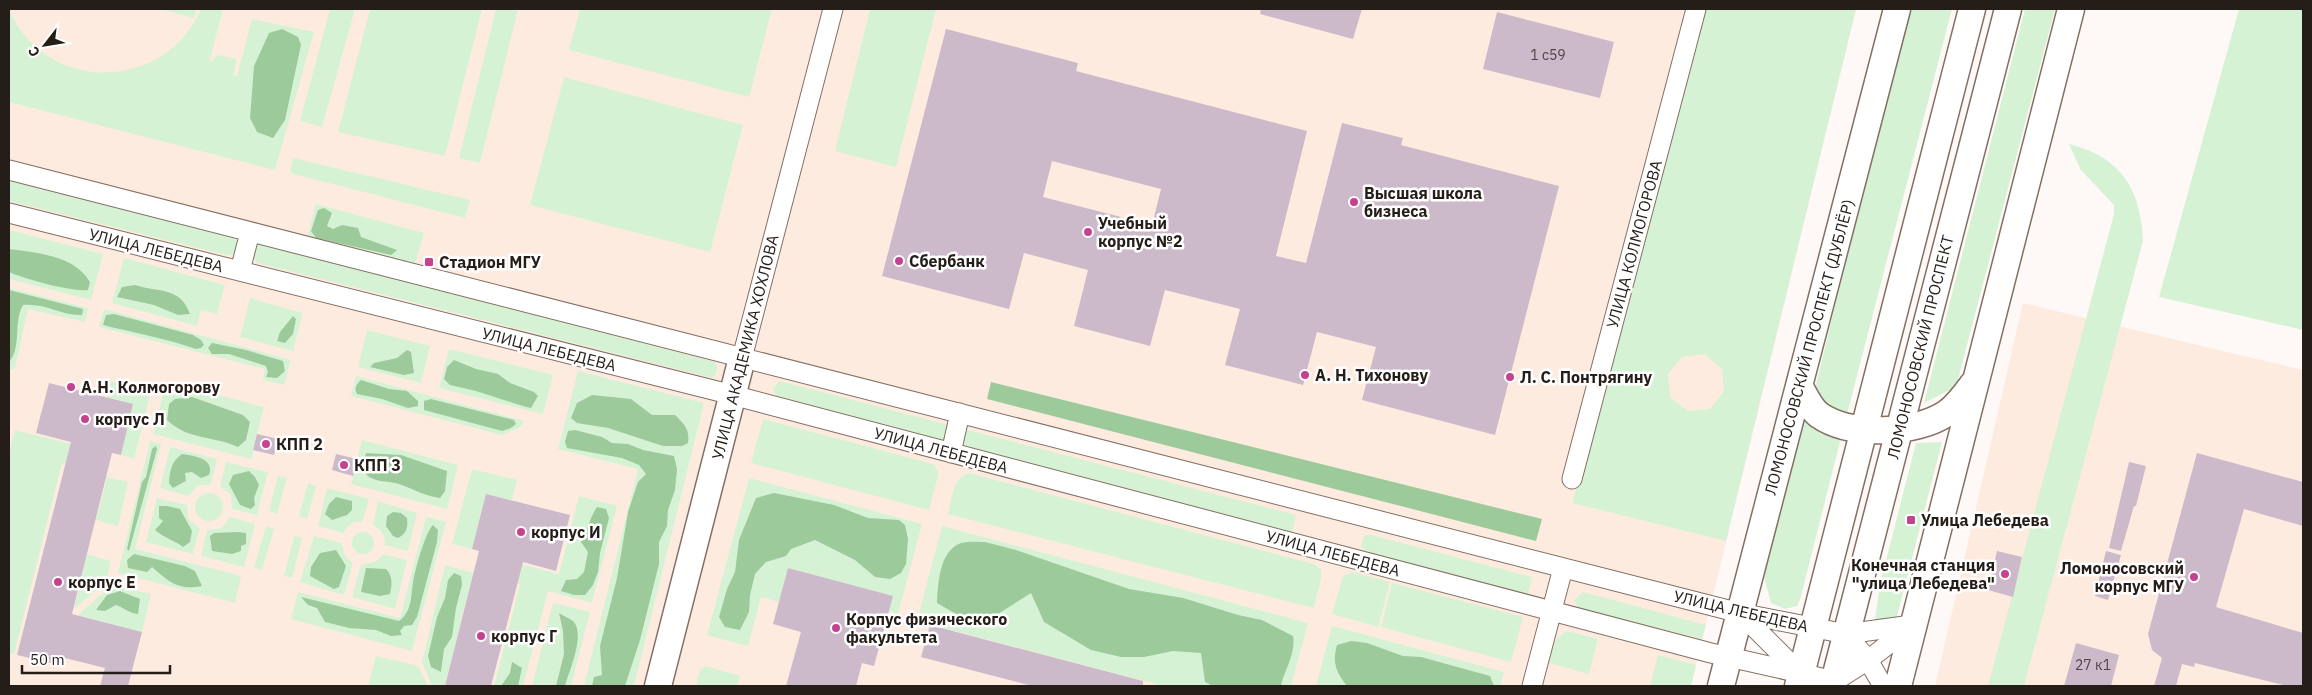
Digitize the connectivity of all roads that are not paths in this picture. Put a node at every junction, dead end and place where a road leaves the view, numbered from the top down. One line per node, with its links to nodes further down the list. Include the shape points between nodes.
1 (833, 9): 11 (street, УЛИЦА АКАДЕМИКА ХОХЛОВА)
2 (1696, 9): 19 (street, УЛИЦА КОЛМОГОРОВА)
3 (1897, 9): 13 (street, ЛОМОНОСОВСКИЙ ПРОСПЕКТ (ДУБЛЁР))
4 (1972, 9): 16 (street, ЛОМОНОСОВСКИЙ ПРОСПЕКТ)
5 (2008, 9): 17 (street, ЛОМОНОСОВСКИЙ ПРОСПЕКТ)
6 (2071, 9): 12 (street)
7 (9, 170): 9 (street, УЛИЦА ЛЕБЕДЕВА)
8 (9, 213): 10 (street, УЛИЦА ЛЕБЕДЕВА)
9 (250, 232): 10 (street); 11 (street, УЛИЦА ЛЕБЕДЕВА)
10 (240, 271): 14 (street, УЛИЦА ЛЕБЕДЕВА)
11 (742, 358): 14 (street, УЛИЦА АКАДЕМИКА ХОХЛОВА); 15 (street, УЛИЦА ЛЕБЕДЕВА)
12 (1975, 381): 17 (street, via 1961,401 1946,413); 23 (street)
13 (1800, 386): 16 (street, via 1817,414 1848,428); 22 (street, ЛОМОНОСОВСКИЙ ПРОСПЕКТ (ДУБЛЁР))
14 (733, 396): 18 (street, УЛИЦА ЛЕБЕДЕВА); 30 (street, УЛИЦА АКАДЕМИКА ХОХЛОВА)
15 (960, 413): 18 (street); 20 (street, УЛИЦА ЛЕБЕДЕВА)
16 (1863, 429): 17 (street); 24 (street, ЛОМОНОСОВСКИЙ ПРОСПЕКТ)
17 (1899, 429): 25 (street, ЛОМОНОСОВСКИЙ ПРОСПЕКТ)
18 (951, 453): 21 (street, УЛИЦА ЛЕБЕДЕВА)
19 (1572, 479)
20 (1563, 568): 21 (street); 22 (street, УЛИЦА ЛЕБЕДЕВА)
21 (1551, 610): 26 (street, УЛИЦА ЛЕБЕДЕВА); 31 (street)
22 (1740, 613): 24 (street, УЛИЦА ЛЕБЕДЕВА); 26 (street, ЛОМОНОСОВСКИЙ ПРОСПЕКТ (ДУБЛЁР)); 28 (street)
23 (1913, 625): 25 (street, УЛИЦА ЛЕБЕДЕВА); 27 (street); 34 (street)
24 (1813, 628): 25 (street, УЛИЦА ЛЕБЕДЕВА); 28 (street, ЛОМОНОСОВСКИЙ ПРОСПЕКТ)
25 (1846, 634): 27 (street); 29 (street, ЛОМОНОСОВСКИЙ ПРОСПЕКТ)
26 (1728, 657): 28 (street, УЛИЦА ЛЕБЕДЕВА); 32 (street, ЛОМОНОСОВСКИЙ ПРОСПЕКТ (ДУБЛЁР))
27 (1868, 660): 29 (street); 33 (street)
28 (1799, 680): 29 (street, УЛИЦА ЛЕБЕДЕВА)
29 (1834, 684)
30 (658, 686)
31 (1532, 686)
32 (1721, 686)
33 (1883, 686)
34 (1898, 686)

